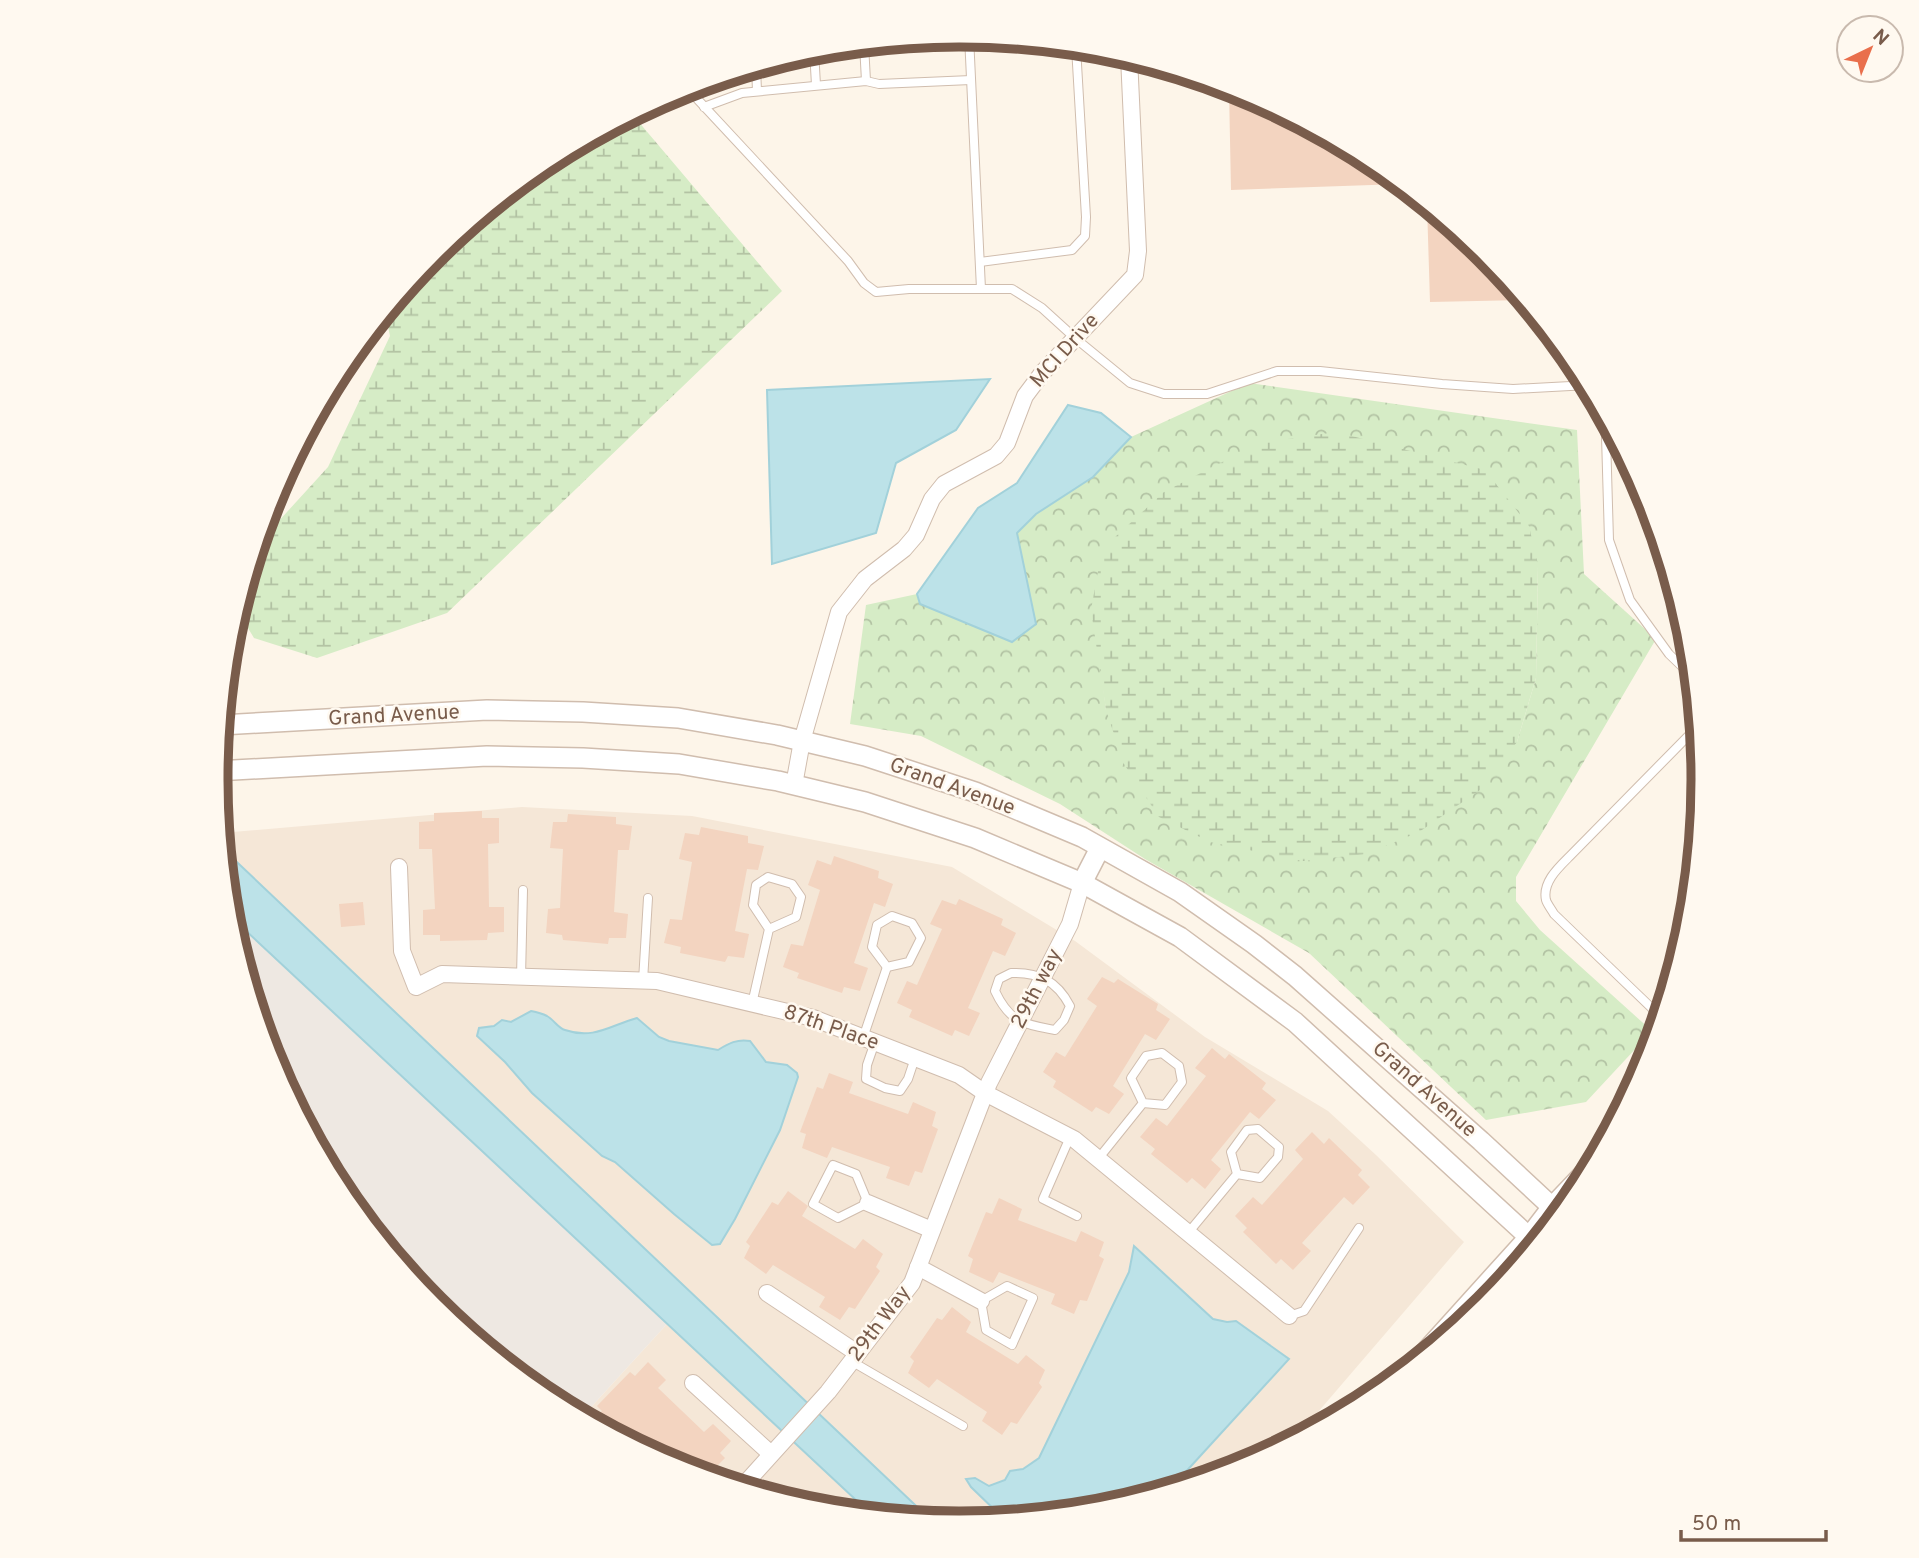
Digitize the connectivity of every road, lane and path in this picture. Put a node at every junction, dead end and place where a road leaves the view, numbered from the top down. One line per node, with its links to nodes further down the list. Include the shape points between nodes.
1 (970, 47): 7 (lane)
2 (865, 54): 8 (lane)
3 (1077, 57): 13 (lane, via 1085,236 1072,250)
4 (815, 62): 9 (lane)
5 (1129, 67): 15 (street, MCI Drive, via 1138,251 1135,275)
6 (756, 76): 10 (lane)
7 (971, 80): 8 (lane, via 879,85); 13 (lane)
8 (866, 81): 9 (lane)
9 (816, 85): 10 (lane)
10 (757, 91): 12 (lane)
11 (695, 97): 12 (lane)
12 (704, 107): 14 (lane, via 876,292)
13 (980, 262): 14 (lane)
14 (981, 289): 15 (lane, via 1012,289)
15 (1075, 338): 16 (lane, via 1130,383 1164,394 1207,394 1278,371 1513,389); 21 (street, MCI Drive, via 1025,396 1007,443 996,456 944,484 904,550 865,579 839,612)
16 (1576, 386)
17 (1606, 437): 18 (lane, via 1609,540 1630,600)
18 (1682, 667)
19 (230, 725): 21 (street, Grand Avenue, via 487,710 583,712 678,718)
20 (1690, 734): 35 (lane, via 1548,884 1546,900 1554,914)
21 (802, 741): 23 (street, MCI Drive); 24 (street, Grand Avenue, via 975,792)
22 (228, 770): 23 (street, Grand Avenue, via 487,756 583,758 679,764)
23 (794, 785): 26 (street, Grand Avenue, via 865,802 975,838)
24 (1100, 848): 26 (street); 45 (street, Grand Avenue, via 1180,891 1295,976 1481,1141)
25 (399, 867): 31 (street, 87th Place, via 402,951 416,987 442,974)
26 (1082, 883): 32 (street, 29th way, via 1070,924); 51 (street, Grand Avenue, via 1180,937 1295,1022)
27 (523, 890): 31 (lane)
28 (649, 898): 33 (lane)
29 (769, 929): 29 (lane, via 753,905 756,884 768,877 792,884 801,897 796,917); 34 (lane)
30 (887, 967): 30 (lane, via 909,962 921,938 912,923 892,916 877,925 872,947); 37 (lane)
31 (521, 976): 33 (street, 87th Place)
32 (1043, 977): 36 (street, 29th way); 36 (lane, via 1011,973 999,979 995,991); 36 (lane, via 1062,991 1070,1006 1064,1020 1055,1030)
33 (643, 981): 34 (street, 87th Place)
34 (752, 1004): 37 (street, 87th Place, via 813,1018)
35 (1653, 1010)
36 (1020, 1022): 39 (street, 29th way)
37 (869, 1040): 38 (street, 87th Place); 38 (lane, via 866,1079 886,1088 900,1091)
38 (915, 1058): 39 (street, 87th Place, via 959,1075)
39 (985, 1093): 41 (street, 87th Place); 48 (street, 29th Way)
40 (1143, 1103): 40 (lane, via 1131,1078 1146,1056 1162,1053 1179,1066 1182,1082 1165,1105); 42 (lane)
41 (1070, 1138): 42 (street, 87th Place); 46 (lane, via 1043,1199)
42 (1098, 1159): 49 (street, 87th Place)
43 (1237, 1174): 43 (lane, via 1231,1152 1247,1130 1258,1129 1279,1147 1278,1157 1260,1178); 49 (lane)
44 (868, 1203): 44 (lane, via 856,1174 833,1165 813,1204 838,1218); 48 (street)
45 (1547, 1215)
46 (1077, 1216)
47 (1359, 1228): 56 (lane, via 1304,1311)
48 (932, 1230): 52 (street, 29th Way)
49 (1188, 1233): 56 (street, 87th Place)
50 (1531, 1235): 51 (street)
51 (1529, 1237): 55 (street)
52 (918, 1267): 54 (street); 57 (street, 29th Way, via 912,1283)
53 (767, 1293): 57 (street)
54 (981, 1301): 54 (lane, via 1007,1286 1033,1298 1013,1345 986,1330)
55 (1468, 1304)
56 (1289, 1316)
57 (854, 1357): 59 (lane); 60 (street, 29th Way)
58 (693, 1383): 60 (street)
59 (963, 1426)
60 (771, 1454): 61 (street, 29th Way)
61 (748, 1479)

